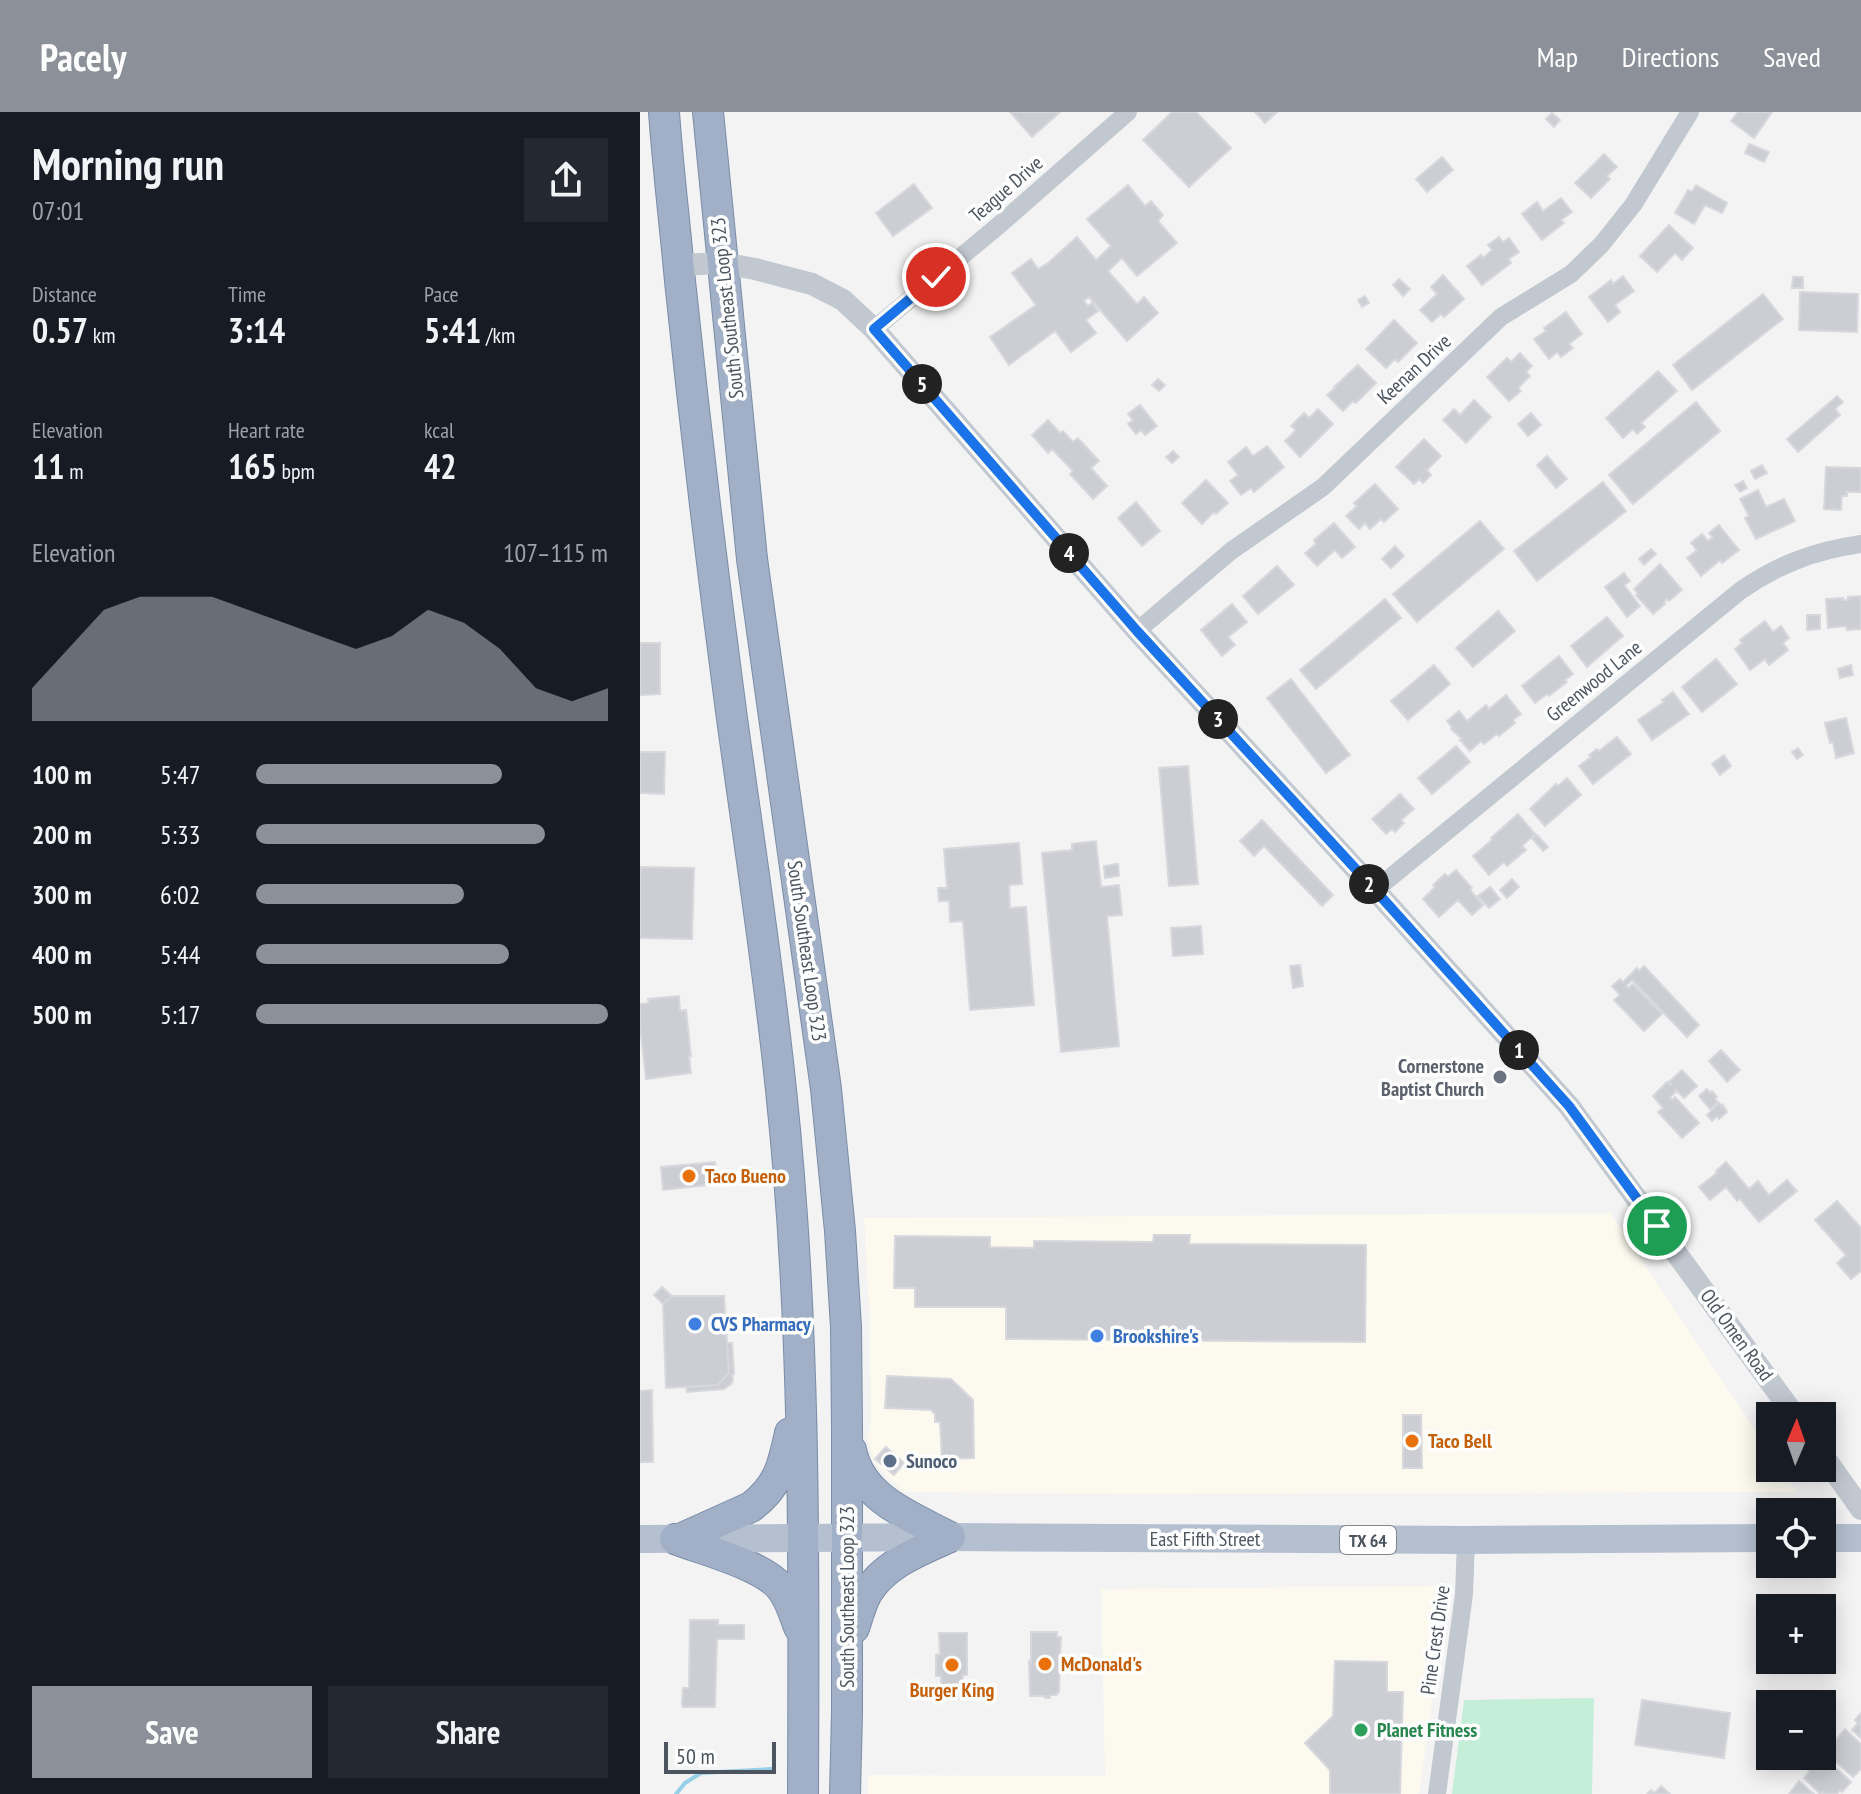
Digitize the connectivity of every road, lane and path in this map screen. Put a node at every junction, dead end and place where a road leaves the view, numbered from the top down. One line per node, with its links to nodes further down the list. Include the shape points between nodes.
1 (664, 112): 6 (highway, South Southeast Loop 323)
2 (708, 112): 5 (highway, South Southeast Loop 323)
3 (1128, 112): 7 (street, Teague Drive)
4 (1690, 112): 9 (street, Keenan Drive, via 1633,205 1571,274 1501,317 1323,487 1231,551)
5 (722, 263): 6 (street, Old Omen Road); 7 (street, Old Omen Road, via 812,284 843,300); 10 (highway, South Southeast Loop 323, via 752,559)
6 (679, 265): 11 (highway, South Southeast Loop 323)
7 (874, 329): 9 (street, Old Omen Road)
8 (1861, 544): 12 (street, Greenwood Lane, via 1796,559 1740,591)
9 (1137, 631): 12 (street, Old Omen Road)
10 (791, 831): 11 (highway); 15 (highway, South Southeast Loop 323, via 834,1159 844,1282)
11 (749, 835): 13 (highway, South Southeast Loop 323, via 781,1089)
12 (1375, 890): 14 (street, Old Omen Road, via 1569,1106)
13 (799, 1388): 19 (highway, South Southeast Loop 323); 25 (highway, via 783,1464 768,1492 751,1507)
14 (1785, 1402)
15 (847, 1429): 18 (highway, via 853,1459 871,1490); 20 (highway, South Southeast Loop 323)
16 (1836, 1474): 17 (street)
17 (1861, 1509)
18 (950, 1537): 20 (main road, East Fifth Street / TX 64); 26 (main road, East Fifth Street / TX 64); 28 (highway, via 905,1558 876,1581 862,1602)
19 (803, 1538): 20 (main road, East Fifth Street / TX 64); 25 (main road, East Fifth Street / TX 64); 27 (highway, South Southeast Loop 323)
20 (848, 1538): 28 (highway, South Southeast Loop 323)
21 (1756, 1538): 26 (main road, East Fifth Street / TX 64)
22 (1836, 1538): 23 (main road)
23 (1861, 1538)
24 (640, 1539): 25 (main road, East Fifth Street / TX 64)
25 (677, 1539): 27 (highway, via 773,1580 790,1603)
26 (1466, 1540): 31 (street, Pine Crest Drive, via 1464,1594)
27 (804, 1641): 29 (highway, South Southeast Loop 323)
28 (847, 1649): 30 (highway, South Southeast Loop 323)
29 (803, 1794)
30 (845, 1794)
31 (1437, 1794)

